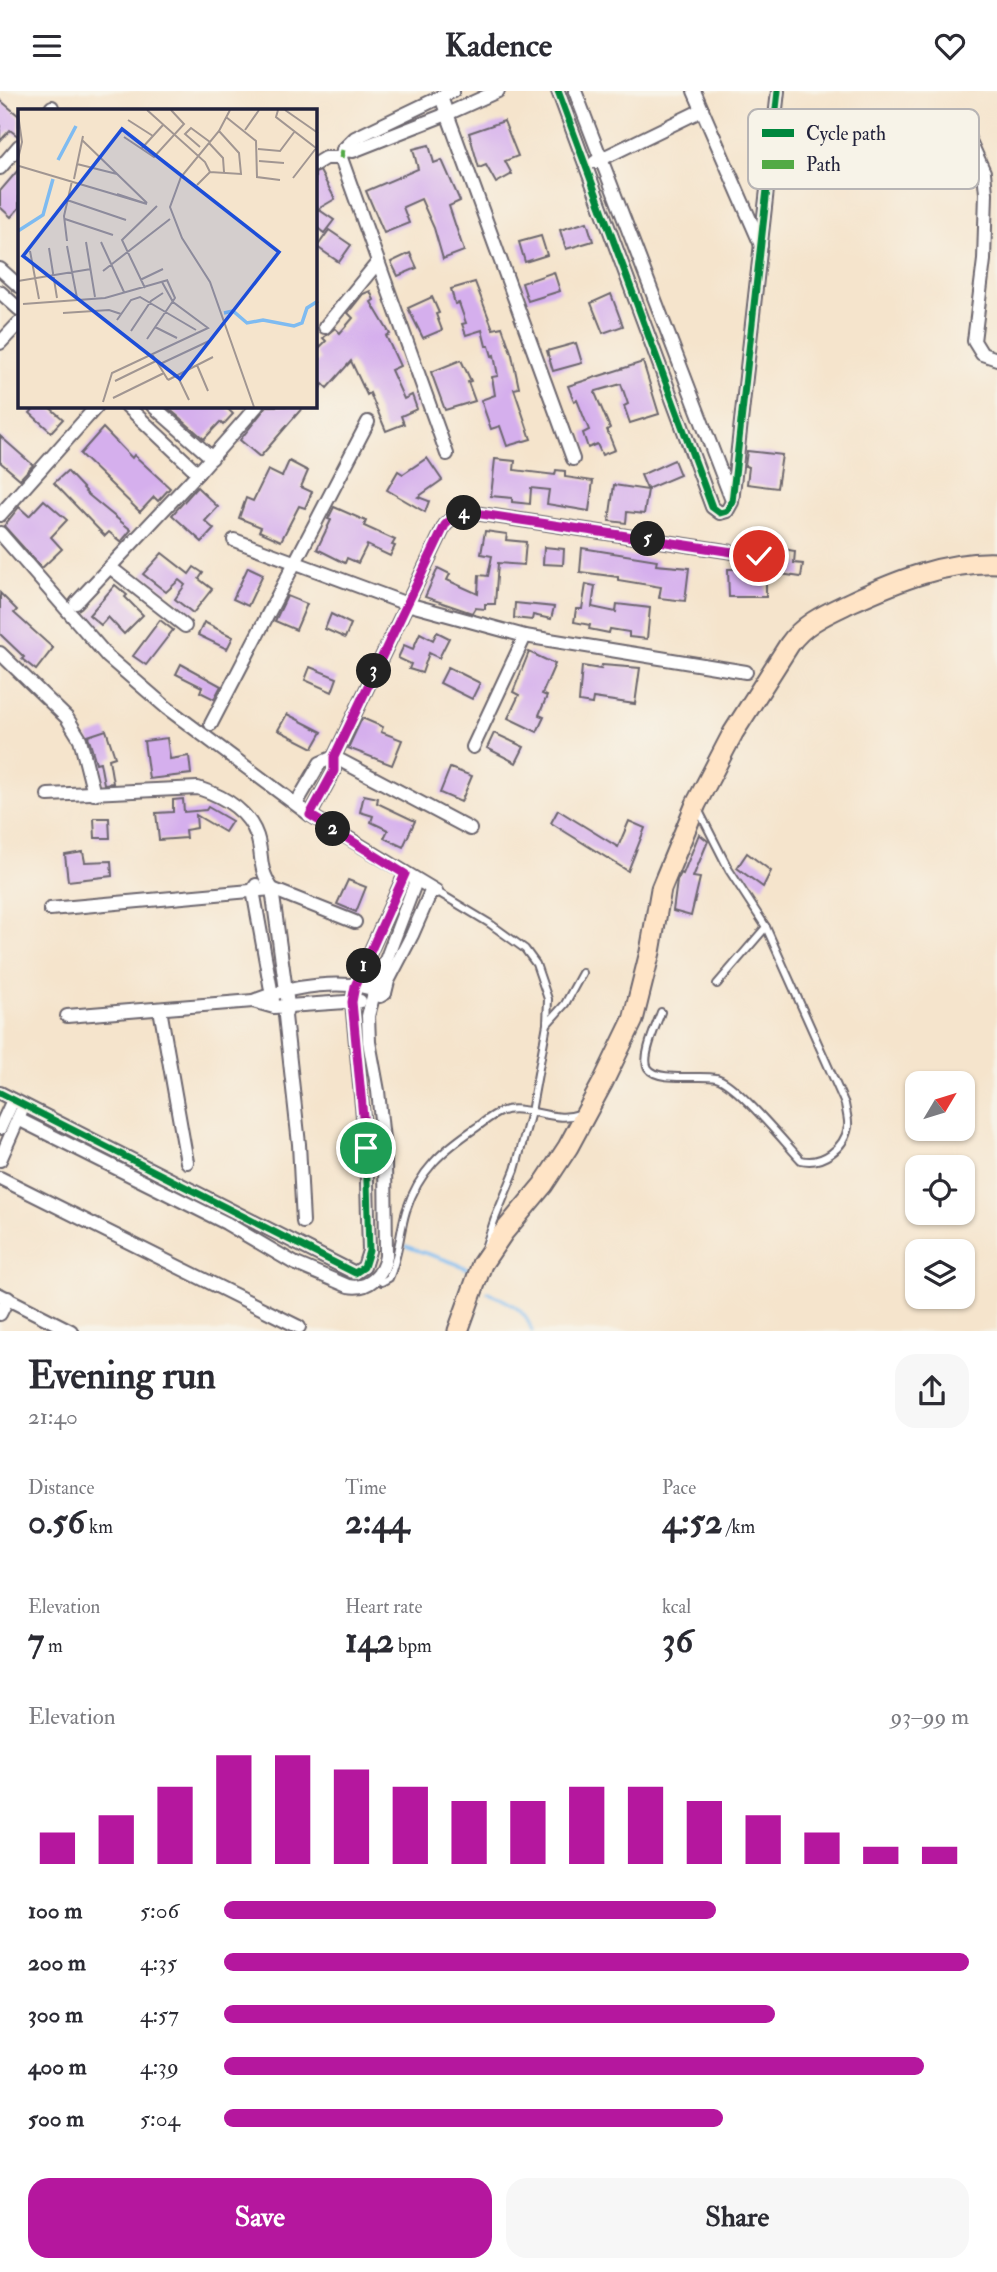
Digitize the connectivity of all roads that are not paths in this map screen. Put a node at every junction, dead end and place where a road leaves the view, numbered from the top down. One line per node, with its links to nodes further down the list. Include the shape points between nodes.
1 (498, 91): 9 (street)
2 (558, 91): 15 (street)
3 (575, 91): 12 (street)
4 (694, 91): 8 (street)
5 (778, 91): 7 (street)
6 (447, 94): 9 (street); 11 (street, via 355,138)
7 (776, 109)
8 (702, 110): 12 (street); 18 (street)
9 (447, 114): 11 (street); 36 (street)
10 (18, 147): 16 (street)
11 (342, 154): 14 (street); 20 (street)
12 (602, 158): 15 (street); 38 (street)
13 (979, 160): 19 (street, via 984,172)
14 (317, 163)
15 (586, 166): 38 (street, via 712,507 720,513)
16 (0, 168)
17 (767, 189): 18 (street)
18 (761, 246): 38 (street)
19 (991, 260): 28 (street, via 974,341 982,354)
20 (378, 262): 26 (street); 34 (street)
21 (0, 269): 22 (street)
22 (18, 285)
23 (0, 292): 24 (street)
24 (18, 308)
25 (18, 324): 27 (street)
26 (325, 327)
27 (0, 343)
28 (997, 359)
29 (95, 408): 39 (street)
30 (129, 408): 37 (street)
31 (155, 408): 35 (street)
32 (255, 408): 35 (street)
33 (368, 422): 44 (street)
34 (447, 454)
35 (212, 458): 37 (street)
36 (573, 459)
37 (198, 473): 45 (street)
38 (732, 502)
39 (0, 515)
40 (0, 533): 57 (street, via 108,657)
41 (234, 540): 44 (street)
42 (759, 556): 47 (street, via 468,512 457,514 445,525)
43 (997, 563): 58 (main road, via 908,576 805,626 739,724)
44 (296, 564): 47 (street); 52 (street)
45 (111, 568): 46 (street); 48 (street)
46 (76, 603)
47 (407, 604): 49 (street); 54 (street)
48 (185, 626)
49 (525, 636): 51 (street); 53 (street)
50 (0, 653): 55 (street, via 67,718 80,739)
51 (746, 672)
52 (211, 724)
53 (473, 747)
54 (334, 757): 57 (street, via 320,763); 59 (street, via 334,771); 60 (street)
55 (94, 794): 56 (street); 61 (street, via 198,788 217,794 248,819 257,837)
56 (48, 796)
57 (296, 804): 59 (street)
58 (696, 804): 69 (lane, via 729,870); 86 (main road, via 661,889 633,1020)
59 (310, 815): 62 (street)
60 (470, 829)
61 (262, 873): 63 (street); 64 (street)
62 (411, 877): 65 (street); 68 (street); 70 (street)
63 (272, 889): 64 (street); 67 (street); 75 (street)
64 (253, 890): 66 (street); 77 (street)
65 (434, 890): 71 (street); 83 (lane, via 525,949 543,980)
66 (50, 909)
67 (355, 922)
68 (385, 922): 70 (street); 74 (street)
69 (766, 927): 73 (lane); 81 (lane, via 845,1104 848,1127 832,1154 811,1162 802,1160 727,1082 654,1074 646,1055)
70 (399, 930): 71 (street); 76 (street)
71 (412, 935): 76 (street)
72 (582, 973): 83 (lane, via 565,1004)
73 (717, 984)
74 (355, 986): 75 (street); 76 (street); 78 (street)
75 (286, 991): 77 (street); 80 (street)
76 (377, 994): 78 (street); 95 (street, via 368,1016 385,1159 386,1256)
77 (273, 1000): 79 (street); 80 (street)
78 (352, 1002): 80 (street); 85 (street, via 366,1148 369,1251 364,1267 355,1273)
79 (160, 1009): 82 (street); 91 (street)
80 (287, 1011): 93 (street)
81 (661, 1011)
82 (67, 1016)
83 (547, 1024): 87 (lane)
84 (0, 1093): 85 (street)
85 (18, 1103): 88 (street); 89 (street)
86 (590, 1109): 87 (lane, via 560,1118); 94 (main road, via 543,1185)
87 (531, 1112): 94 (lane); 95 (lane, via 499,1112 435,1160 418,1180 389,1278 382,1282)
88 (18, 1119): 90 (street); 95 (street, via 331,1281 357,1288)
89 (0, 1128)
90 (0, 1160)
91 (187, 1163)
92 (0, 1178): 98 (street)
93 (303, 1223)
94 (482, 1264): 100 (main road)
95 (376, 1278)
96 (4, 1296): 97 (street); 99 (street)
97 (0, 1314)
98 (299, 1327)
99 (71, 1331)
100 (457, 1331)

